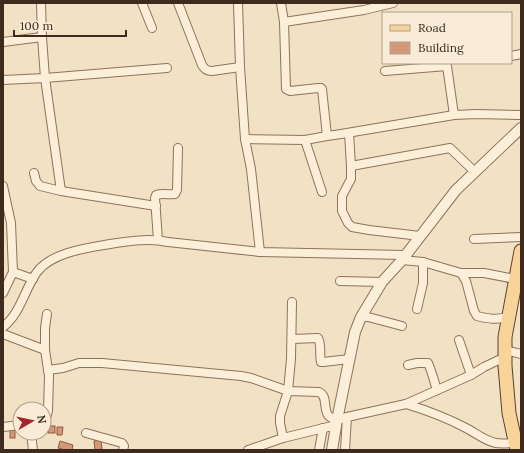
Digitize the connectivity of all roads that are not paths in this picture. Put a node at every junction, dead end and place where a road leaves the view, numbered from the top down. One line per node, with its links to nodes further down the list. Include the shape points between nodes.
1 (41, 3): 9 (street)
2 (142, 3): 8 (street)
3 (178, 3): 11 (street, via 204,69 212,71)
4 (238, 3): 11 (street)
5 (281, 3): 7 (street)
6 (393, 3): 7 (street)
7 (284, 22): 20 (street, via 286,89 322,89)
8 (152, 28)
9 (42, 37): 10 (street); 14 (street)
10 (3, 42)
11 (240, 67): 21 (street)
12 (167, 68): 14 (street)
13 (385, 71): 17 (street, via 448,66)
14 (45, 78): 15 (street); 28 (street)
15 (3, 80)
16 (521, 115): 17 (street)
17 (454, 116): 19 (street)
18 (521, 128): 25 (street)
19 (349, 133): 20 (street); 24 (street)
20 (327, 136): 22 (street)
21 (245, 139): 22 (street); 36 (street)
22 (305, 140): 29 (street)
23 (178, 148): 30 (street, via 177,190 175,194 156,195)
24 (351, 166): 25 (street, via 450,148); 31 (street, via 351,179 342,196 342,211 348,223 352,227)
25 (475, 172): 31 (street, via 456,190)
26 (34, 173): 28 (street, via 40,186)
27 (3, 186): 39 (street, via 11,223)
28 (61, 191): 30 (street)
29 (322, 192)
30 (156, 206): 34 (street)
31 (420, 236): 37 (street)
32 (521, 237): 33 (street)
33 (474, 239)
34 (158, 240): 36 (street); 41 (street, via 130,241 85,248 49,261)
35 (521, 251): 42 (main road)
36 (260, 252): 37 (street)
37 (403, 257): 38 (street); 44 (street)
38 (424, 262): 40 (street); 47 (street, via 423,283)
39 (12, 272): 41 (street); 45 (street)
40 (461, 273): 42 (street); 50 (street, via 477,316 491,319)
41 (33, 279): 52 (street, via 18,310)
42 (518, 279): 50 (main road)
43 (340, 281): 44 (street)
44 (382, 282): 49 (street)
45 (3, 293)
46 (292, 302): 54 (street)
47 (417, 308)
48 (47, 314): 56 (street)
49 (361, 317): 51 (street); 59 (street, via 355,332)
50 (508, 318): 57 (main road)
51 (402, 326)
52 (3, 327)
53 (3, 334): 56 (street)
54 (292, 339): 59 (street, via 318,338 321,362); 64 (street)
55 (459, 340): 62 (street)
56 (45, 350): 61 (street)
57 (505, 353): 58 (street); 62 (street); 72 (main road, via 509,413)
58 (521, 354)
59 (350, 359): 68 (street)
60 (408, 365): 63 (street, via 428,363)
61 (48, 370): 64 (street, via 79,362 102,363 241,376); 65 (street)
62 (471, 375): 63 (street)
63 (437, 390): 66 (street)
64 (288, 391): 68 (street, via 322,393 327,413); 71 (street, via 280,416)
65 (48, 401)
66 (406, 404): 67 (street); 72 (street, via 454,422 482,438)
67 (347, 417): 68 (street); 77 (street)
68 (336, 423): 69 (street); 76 (street)
69 (323, 428): 71 (street); 75 (street)
70 (86, 433): 73 (street, via 122,442)
71 (283, 438): 74 (street)
72 (516, 447)
73 (123, 450)
74 (248, 450)
75 (319, 450)
76 (332, 450)
77 (345, 450)

